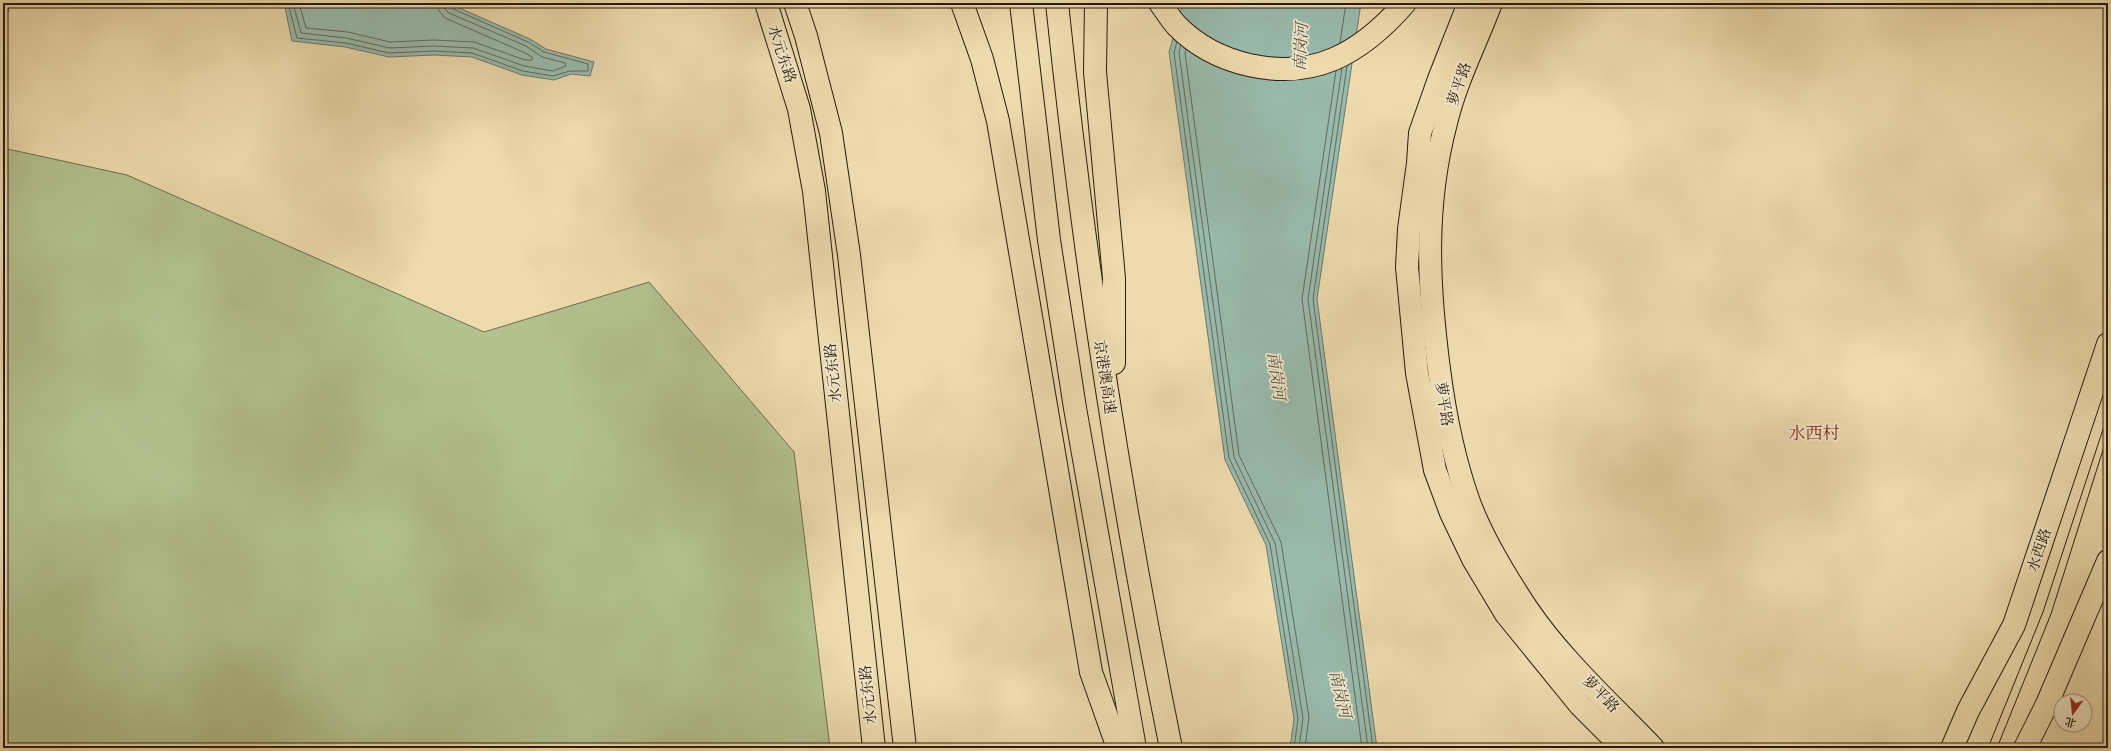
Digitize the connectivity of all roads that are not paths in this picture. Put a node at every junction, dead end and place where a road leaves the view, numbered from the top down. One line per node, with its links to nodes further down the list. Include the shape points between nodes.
1 (766, 3): 14 (main road, 水元东路, via 799,109 814,191)
2 (795, 3): 15 (main road, 水元东路, via 831,133 849,255)
3 (962, 3): 16 (main road, via 982,59 998,121 1092,672)
4 (1021, 3): 17 (main road, via 1049,240 1072,393)
5 (1057, 3): 12 (main road, 京港澳高速, via 1069,119)
6 (1096, 3): 12 (main road, via 1095,72 1114,278)
7 (1160, 3): 8 (main road, via 1176,25 1201,45 1242,64 1269,68 1306,67 1333,59 1376,33)
8 (1405, 3)
9 (1469, 3): 19 (main road, 萝平路, via 1420,133 1409,229 1407,267 1417,373 1435,470 1451,513 1473,559 1506,614 1580,705)
10 (1491, 3): 20 (main road, 萝平路, via 1470,52 1446,122 1431,212 1429,265 1432,318 1444,413 1452,449 1470,504 1495,557 1530,612 1563,653)
11 (2108, 344): 21 (main road, 水西路, via 2014,625)
12 (1113, 426): 18 (main road, 京港澳高速)
13 (2108, 562): 22 (main road, via 2047,704)
14 (874, 748)
15 (905, 748)
16 (1118, 748)
17 (1135, 748)
18 (1171, 748)
19 (1623, 748)
20 (1654, 748)
21 (1952, 748)
22 (2025, 748)

